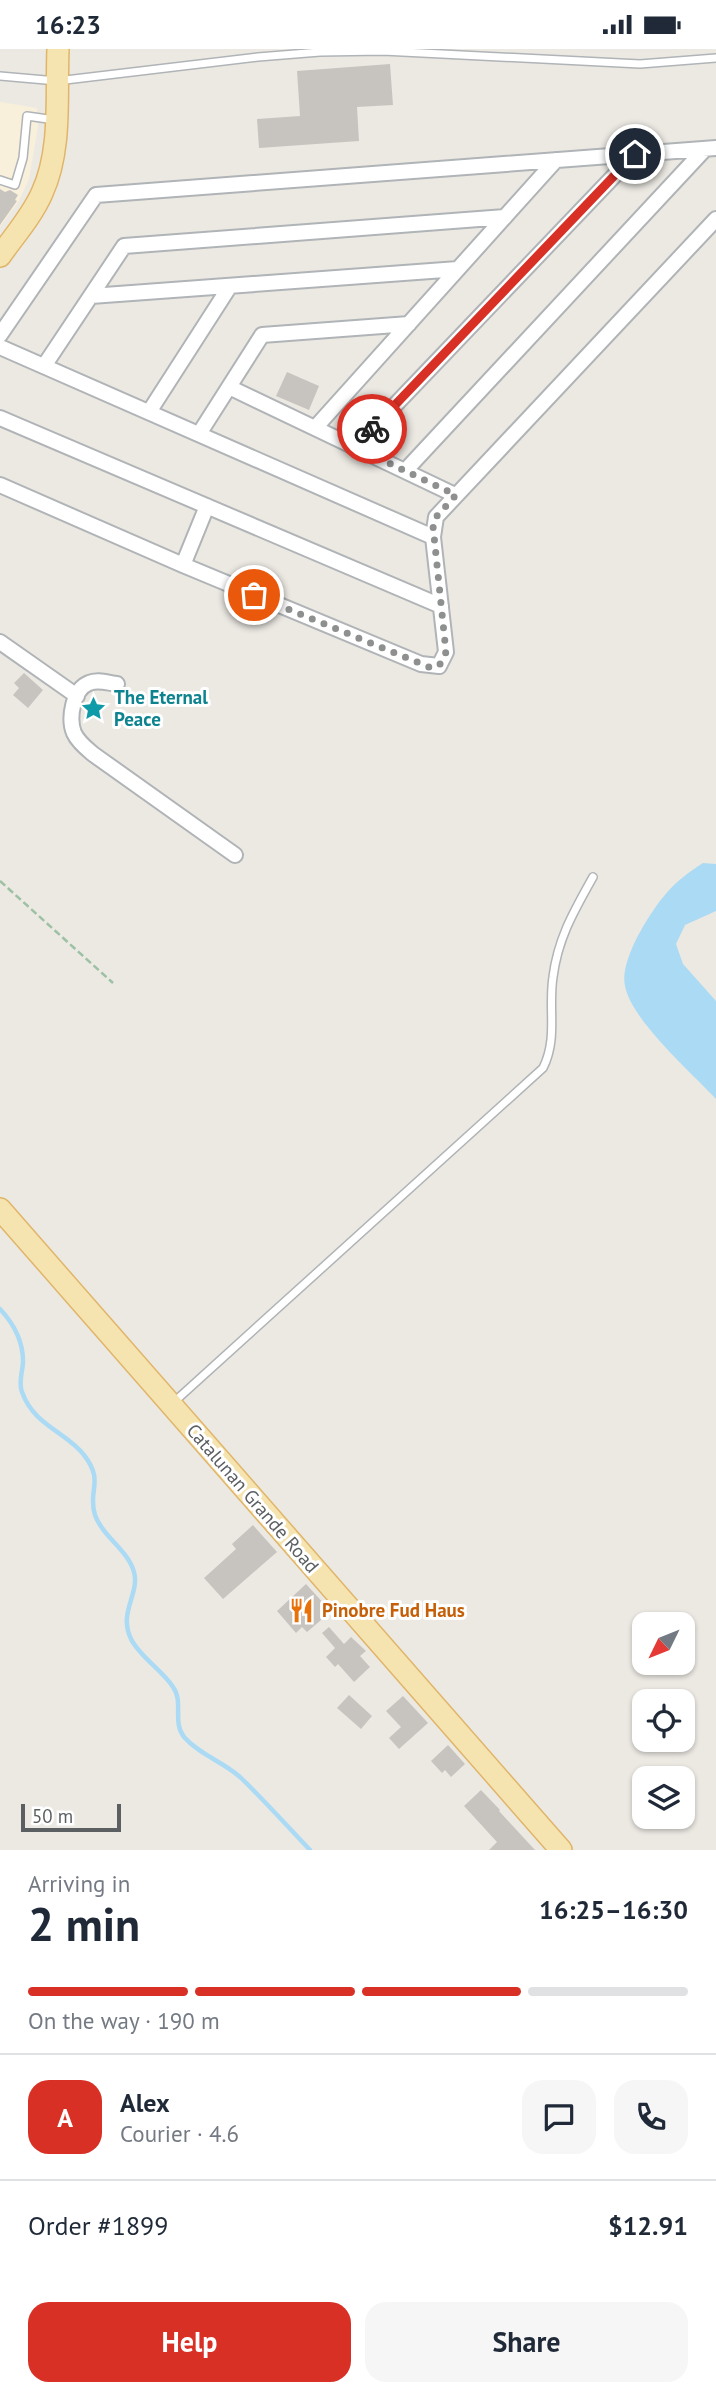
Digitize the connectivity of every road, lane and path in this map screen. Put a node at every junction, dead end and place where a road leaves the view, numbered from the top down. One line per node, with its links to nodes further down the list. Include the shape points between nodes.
1 (58, 49): 4 (main road)
2 (716, 58): 4 (lane, via 640,64 320,52)
3 (0, 76): 4 (lane)
4 (57, 81): 5 (main road)
5 (56, 120): 9 (lane, via 27,116 15,185); 12 (main road, via 53,157 42,194)
6 (710, 148): 7 (street); 26 (street)
7 (635, 154): 8 (street); 25 (street)
8 (556, 160): 10 (street); 17 (street, via 96,195)
9 (0, 180)
10 (505, 217): 13 (street); 15 (street, via 124,246)
11 (716, 219): 28 (street)
12 (0, 257)
13 (458, 269): 14 (street); 16 (street)
14 (230, 286): 15 (street); 21 (street)
15 (91, 296): 19 (street)
16 (409, 324): 20 (street, via 262,335); 23 (street)
17 (0, 335)
18 (0, 347): 19 (street)
19 (44, 366): 21 (street)
20 (229, 387): 23 (street); 24 (street)
21 (149, 412): 24 (street)
22 (0, 418): 29 (street)
23 (315, 428): 25 (street)
24 (199, 434): 30 (street)
25 (355, 447): 26 (street)
26 (404, 471): 28 (street)
27 (0, 485): 31 (street)
28 (456, 495): 30 (street, via 436,517)
29 (207, 506): 31 (street); 32 (street)
30 (433, 537): 32 (street)
31 (183, 565): 32 (street, via 429,667 439,666 444,658)
32 (440, 606)
33 (0, 642): 35 (street)
34 (117, 684): 35 (street, via 92,682)
35 (77, 696): 36 (street, via 73,730 84,747)
36 (235, 855)
37 (593, 877): 41 (lane, via 561,936 552,980 551,1052 543,1068)
38 (0, 881): 39 (path)
39 (113, 983)
40 (0, 1209): 41 (main road, Catalunan Grande Road)
41 (172, 1404): 42 (main road, Catalunan Grande Road)
42 (561, 1850)

